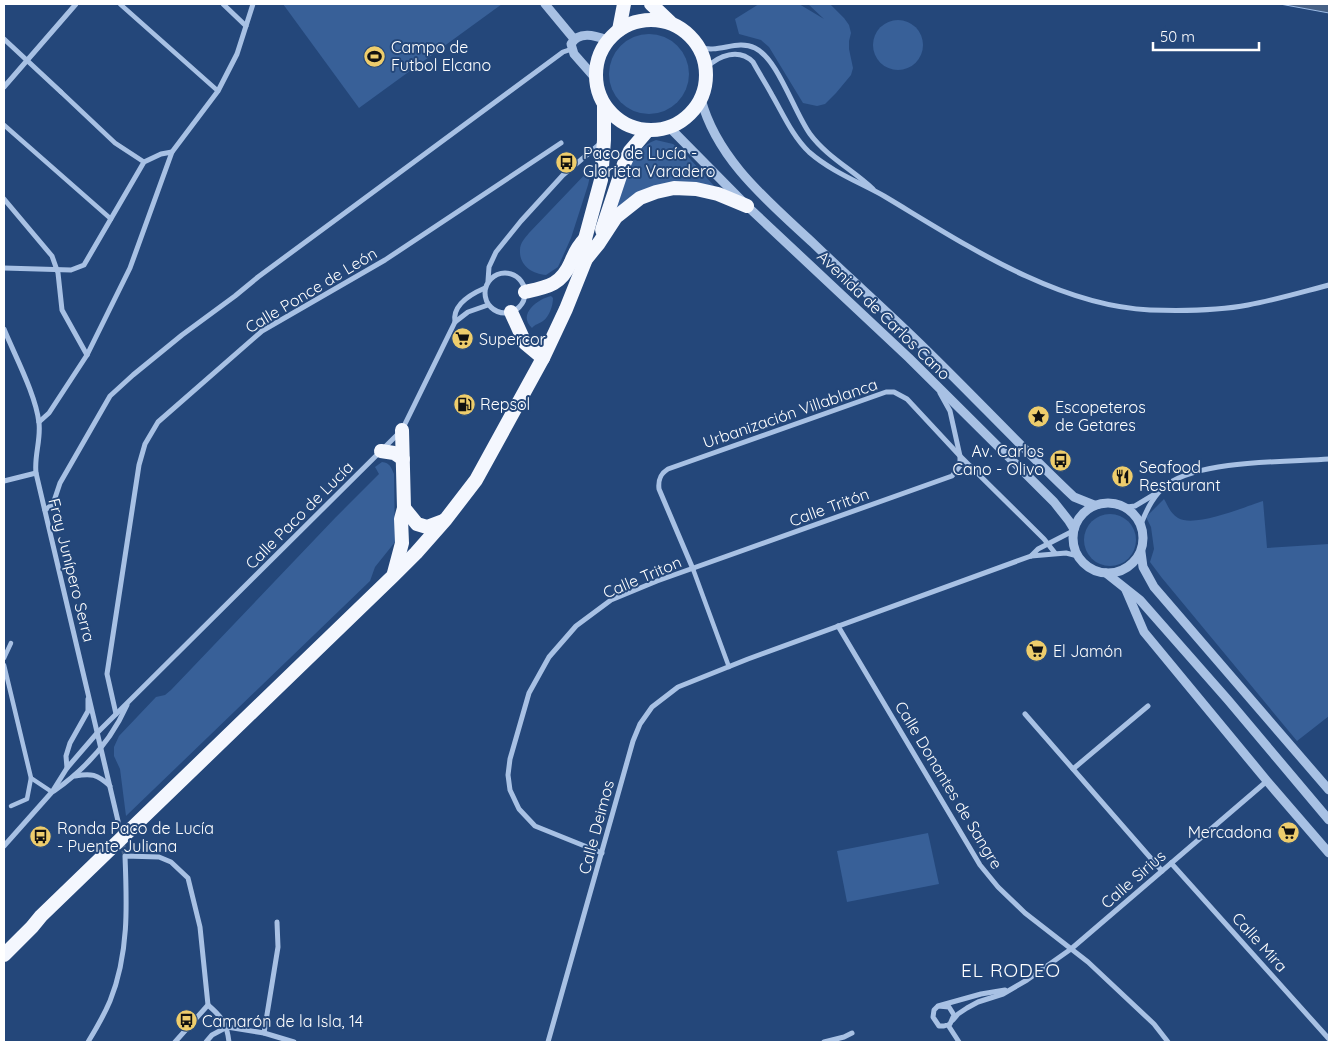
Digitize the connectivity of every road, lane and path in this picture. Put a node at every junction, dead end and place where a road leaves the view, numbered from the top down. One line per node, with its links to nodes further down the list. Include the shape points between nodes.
1 (76, 4): 16 (street)
2 (120, 4): 20 (street)
3 (223, 4): 9 (street)
4 (253, 4): 9 (street)
5 (545, 4): 12 (street)
6 (624, 4): 10 (highway)
7 (651, 4): 8 (highway)
8 (671, 23): 10 (highway, via 644,20); 14 (highway, via 682,28)
9 (246, 26): 20 (street, via 237,54)
10 (619, 30): 13 (highway)
11 (4, 39): 16 (street)
12 (574, 39): 13 (street, via 587,35); 15 (street)
13 (608, 40): 18 (highway, via 598,58)
14 (699, 46): 17 (highway); 31 (street, via 713,50 743,45 762,52 772,63 810,133 825,150)
15 (572, 49): 18 (street); 61 (street, Calle Ponce de León, via 563,52 258,277 133,375 110,396 60,483 52,504)
16 (28, 60): 19 (street); 21 (street)
17 (706, 68): 22 (highway); 31 (street, via 723,56 748,57 808,150 826,165)
18 (596, 79): 23 (highway)
19 (4, 87)
20 (218, 91): 29 (street)
21 (61, 92): 30 (street, via 120,146)
22 (701, 99): 25 (highway, via 688,116); 58 (street, Avenida de Carlos Cano, via 704,113 720,143 743,175 771,204 914,338 1074,497)
23 (604, 105): 26 (highway, via 623,122); 27 (highway)
24 (4, 125): 34 (street)
25 (669, 127): 26 (highway); 33 (street, Avenida de Carlos Cano)
26 (648, 130): 35 (highway, via 630,151)
27 (604, 140): 35 (highway); 38 (street, via 563,174 521,221 496,252 489,267)
28 (561, 144): 82 (street, Calle Ponce de León, via 385,260 262,331 158,422 139,465 107,674)
29 (172, 152): 30 (street); 46 (street, via 130,268)
30 (144, 162): 34 (street)
31 (877, 192): 39 (street, via 992,259 1058,289 1112,305 1149,310 1204,310 1248,305)
32 (4, 199): 37 (street, via 52,256)
33 (747, 206): 35 (highway, via 696,188 656,192 627,207); 48 (street, Avenida de Carlos Cano)
34 (111, 219): 37 (street, via 84,265 70,270)
35 (592, 241): 41 (highway, via 578,245 562,279 551,286); 47 (highway)
36 (4, 268): 37 (street)
37 (56, 269): 46 (street, via 62,310)
38 (488, 281): 40 (street); 41 (street, via 498,273 511,273 521,280)
39 (1329, 285)
40 (485, 288): 42 (street); 44 (street, Calle Paco de Lucía, via 459,306)
41 (525, 292): 43 (street, via 521,304)
42 (488, 305): 43 (street, via 499,312); 44 (street, via 468,312)
43 (511, 312): 47 (highway, via 525,343)
44 (454, 322): 50 (street, Calle Paco de Lucía)
45 (4, 329): 49 (street, Fray Junípero Serra)
46 (87, 355): 49 (street, via 49,413)
47 (543, 358): 62 (highway, via 476,480)
48 (937, 386): 52 (street, via 950,411); 64 (street, Avenida de Carlos Cano, via 1054,502)
49 (39, 422): 55 (street, Fray Junípero Serra)
50 (402, 430): 51 (street, Calle Paco de Lucía); 53 (highway)
51 (381, 451): 53 (highway, via 394,452); 80 (street, Calle Paco de Lucía)
52 (960, 456): 65 (street, Urbanización Villablanca); 70 (street, Calle Tritón, via 960,466 952,476); 70 (street, Urbanización Villablanca, via 907,398 886,392 668,469 660,477 659,489)
53 (403, 459): 59 (highway)
54 (1329, 459): 57 (street, via 1206,469 1184,476)
55 (36, 473): 56 (street); 61 (street, Fray Junípero Serra)
56 (4, 481)
57 (1160, 491): 60 (street); 63 (street)
58 (1094, 505): 60 (street, via 1110,502); 64 (street, via 1080,516)
59 (404, 508): 62 (highway, via 417,524 427,527); 72 (highway, via 402,543)
60 (1126, 508): 63 (street)
61 (45, 510): 79 (street, Fray Junípero Serra)
62 (446, 519): 72 (highway)
63 (1141, 524): 66 (street, via 1144,536)
64 (1073, 530): 65 (street); 69 (street, via 1072,540)
65 (1048, 545): 67 (street, Urbanización Villablanca); 68 (street)
66 (1140, 552): 71 (street, via 1130,566); 92 (street, via 1143,567 1154,587)
67 (1055, 553): 68 (street); 69 (street)
68 (1030, 556): 74 (street, Calle Deimos)
69 (1078, 556): 71 (street, via 1090,568)
70 (693, 569): 78 (street); 98 (street, Calle Triton, via 611,600 576,626 549,657 529,693 510,759 510,790 520,809 535,826)
71 (1106, 573): 73 (street)
72 (393, 576): 102 (highway)
73 (1126, 590): 90 (street, via 1144,632); 95 (street, via 1140,600)
74 (838, 626): 78 (street, Calle Deimos); 105 (street, Calle Donantes de Sangre, via 980,865 1025,913)
75 (11, 643): 76 (street)
76 (4, 658)
77 (4, 665): 89 (street)
78 (729, 667): 98 (street, Calle Deimos, via 678,687 652,707 640,724)
79 (89, 693): 84 (street, Fray Junípero Serra); 86 (street, Calle Paco de Lucía, via 88,711 66,756)
80 (128, 702): 82 (street, Calle Paco de Lucía); 85 (street, Calle Paco de Lucía, via 118,724)
81 (1148, 706): 87 (street)
82 (116, 714): 84 (street, Calle Paco de Lucía)
83 (1025, 714): 87 (street)
84 (98, 732): 85 (street, Fray Junípero Serra); 86 (street, Calle Paco de Lucía)
85 (101, 748): 88 (street, Calle Paco de Lucía); 91 (street, Fray Junípero Serra)
86 (67, 768): 93 (street, Calle Paco de Lucía)
87 (1073, 769): 101 (street)
88 (74, 776): 91 (street, via 90,773); 93 (street, Calle Paco de Lucía)
89 (32, 778): 93 (street); 94 (street, via 28,799)
90 (1267, 781): 99 (street); 100 (street, Calle Sirius)
91 (110, 786): 96 (street, Fray Junípero Serra)
92 (1329, 790)
93 (52, 792): 97 (street, Calle Paco de Lucía)
94 (11, 806)
95 (1329, 820)
96 (118, 821)
97 (4, 846)
98 (602, 853): 121 (street, Calle Deimos)
99 (1329, 853)
100 (1171, 863): 101 (street, Calle Sirius); 115 (street, Calle Mira)
101 (1162, 871): 105 (street, Calle Sirius)
102 (41, 916): 104 (highway, via 29,921); 106 (highway)
103 (277, 922): 113 (street, via 278,947)
104 (4, 946)
105 (1071, 949): 107 (street, Calle Sirius); 124 (street, Calle Donantes de Sangre, via 1154,1024)
106 (4, 955)
107 (1011, 989): 109 (street, Calle Sirius); 110 (street, Calle Sirius, via 973,1005)
108 (208, 1005): 112 (street); 116 (street, via 200,927 188,878 171,862 159,857 125,856 127,922 121,965 110,1000); 117 (street)
109 (938, 1006): 110 (street, via 948,1007 954,1015); 111 (street, via 932,1014 935,1022 939,1026)
110 (953, 1020): 111 (street, Calle Sirius)
111 (948, 1025): 123 (street)
112 (227, 1027): 113 (street); 118 (street); 119 (street)
113 (264, 1032): 120 (street)
114 (852, 1033): 122 (street)
115 (1329, 1039)
116 (88, 1042)
117 (175, 1042)
118 (206, 1042)
119 (229, 1042)
120 (294, 1042)
121 (548, 1042)
122 (824, 1042)
123 (959, 1042)
124 (1168, 1042)

